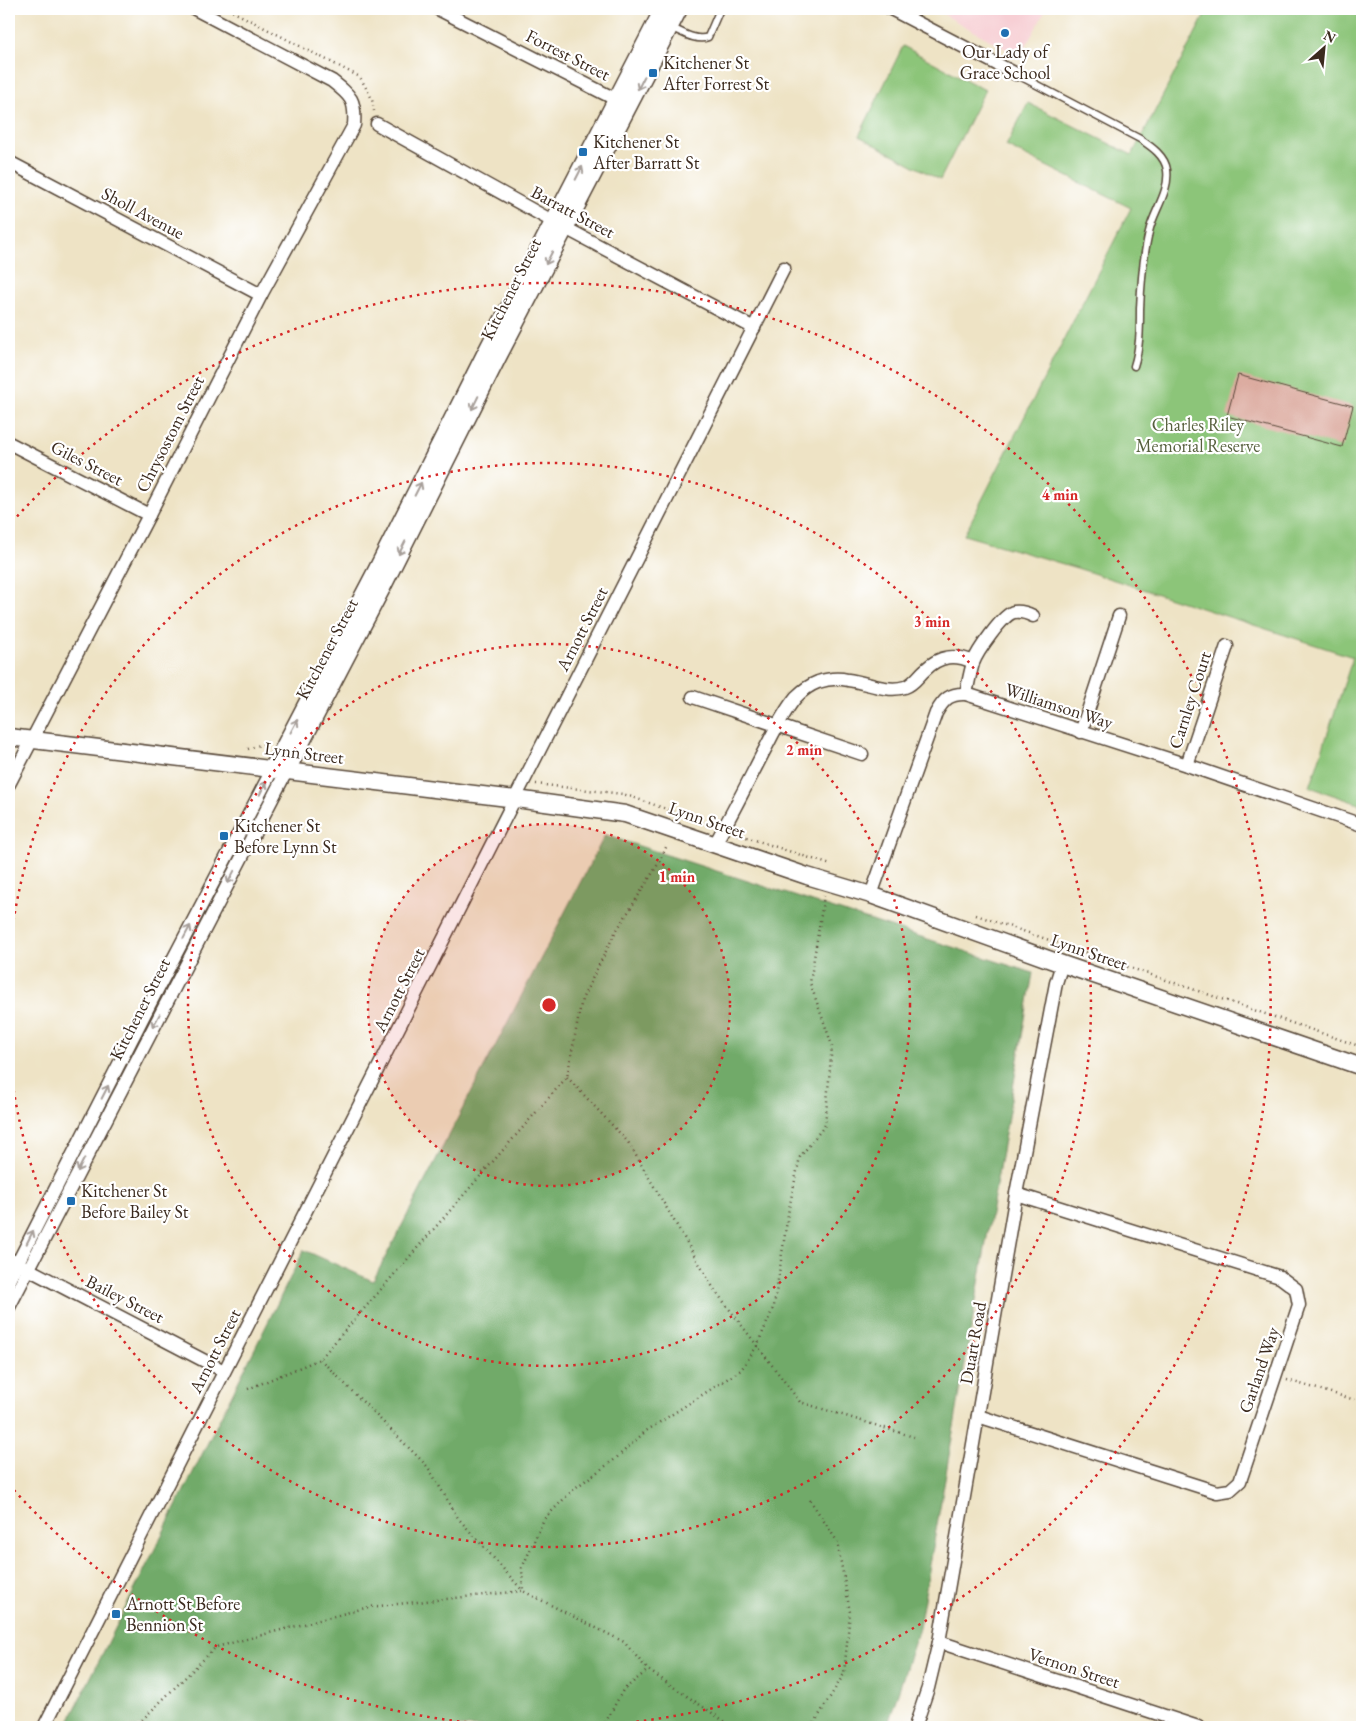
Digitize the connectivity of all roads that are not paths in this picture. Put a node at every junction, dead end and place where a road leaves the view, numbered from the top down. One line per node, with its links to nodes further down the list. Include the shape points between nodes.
1 (195, 9): 14 (street, Chrysostom Street, via 332,81 352,100 355,110 354,125)
2 (438, 9): 9 (street, Forrest Street)
3 (663, 9): 9 (street, Kitchener Street)
4 (678, 9): 7 (street, Kitchener Street)
5 (720, 9): 7 (lane, via 708,37 703,39)
6 (891, 9): 8 (street)
7 (669, 26): 9 (street, Kitchener Street, one-way to 9)
8 (1016, 74): 16 (lane, via 1140,139 1154,148 1167,168 1168,178 1144,258 1140,332)
9 (623, 103): 12 (street, Kitchener Street)
10 (377, 124): 12 (street, Barratt Street)
11 (9, 162): 14 (street, Sholl Avenue)
12 (559, 225): 15 (street, Barratt Street); 31 (street, Kitchener Street, via 486,352)
13 (784, 268): 15 (street, Arnott Street)
14 (261, 294): 18 (street, Chrysostom Street)
15 (754, 328): 33 (street, Arnott Street)
16 (1134, 366)
17 (9, 443): 18 (street, Giles Street)
18 (149, 515): 28 (street, Chrysostom Street)
19 (1033, 616): 22 (street, via 1014,612 1007,616)
20 (1119, 616): 26 (street)
21 (1226, 646): 30 (street, Carnley Court)
22 (973, 662): 23 (street); 25 (street, via 950,656 938,659 904,688 891,689 848,680 818,682 796,697)
23 (966, 694): 26 (street, Williamson Way); 36 (street, via 948,696 936,713)
24 (693, 697): 25 (street)
25 (778, 725): 29 (street); 35 (street)
26 (1082, 732): 30 (street, Williamson Way)
27 (9, 737): 28 (street, Lynn Street)
28 (32, 739): 31 (street, Lynn Street); 32 (street, Chrysostom Street)
29 (862, 754)
30 (1187, 765): 34 (street, Williamson Way)
31 (279, 771): 33 (street, Lynn Street); 40 (street, Kitchener Street, via 149,1004)
32 (9, 784)
33 (516, 799): 35 (street, Lynn Street, via 625,814); 43 (street, Arnott Street)
34 (1362, 825)
35 (715, 844): 36 (street, Lynn Street)
36 (871, 895): 37 (street, Lynn Street)
37 (1062, 964): 38 (street, Lynn Street); 39 (street, Duart Road)
38 (1362, 1067)
39 (1016, 1194): 44 (street, Duart Road); 44 (street, Garland Way, via 1280,1277 1296,1289 1299,1305 1240,1481 1230,1490 1217,1492)
40 (18, 1264): 41 (street, Kitchener Street); 42 (street, Kitchener Street); 43 (street, Bailey Street)
41 (9, 1280)
42 (9, 1307)
43 (224, 1371): 46 (street, Arnott Street)
44 (978, 1416): 45 (street, Duart Road)
45 (938, 1642): 47 (street, Duart Road); 48 (street, Vernon Street)
46 (44, 1727)
47 (915, 1727)
48 (1198, 1727)

